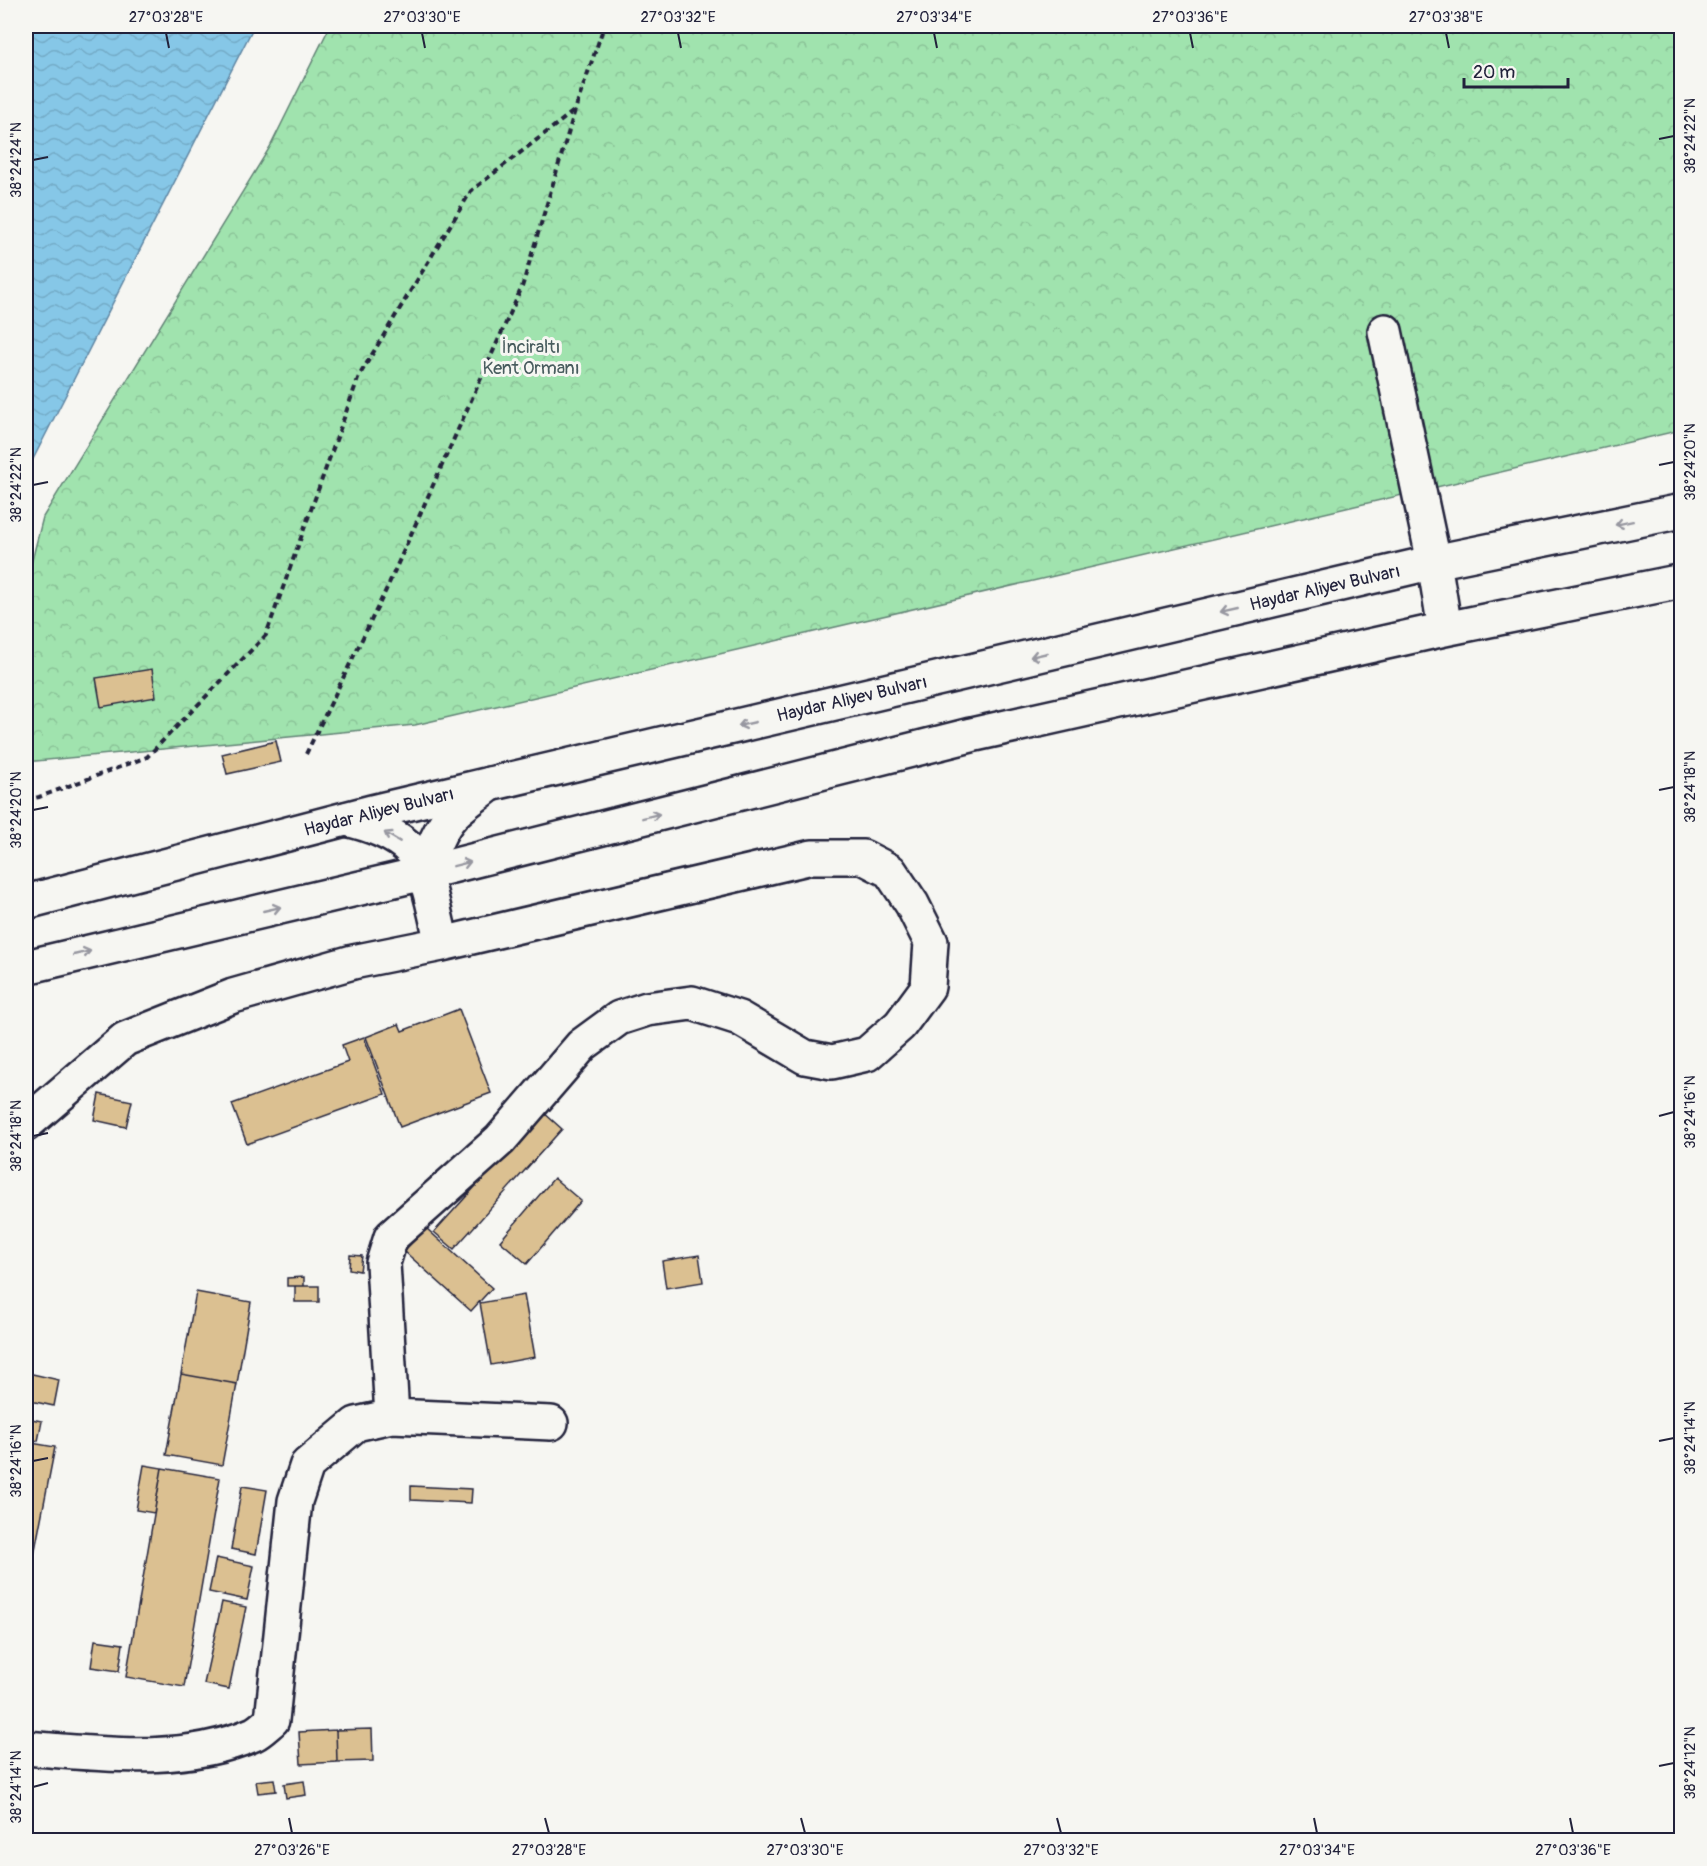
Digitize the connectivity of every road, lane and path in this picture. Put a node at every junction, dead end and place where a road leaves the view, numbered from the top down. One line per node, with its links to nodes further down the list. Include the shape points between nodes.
1 (604, 26): 2 (path)
2 (575, 110): 8 (path, via 522,287 386,590); 10 (path, via 471,191 359,376 266,635 147,757)
3 (1385, 331): 5 (main road)
4 (1682, 511): 5 (main road, Haydar Aliyev Bulvarı, one-way to 5)
5 (1434, 562): 7 (main road); 9 (main road, Haydar Aliyev Bulvarı, one-way to 9)
6 (1682, 581): 7 (main road)
7 (1445, 629): 12 (main road, one-way to 7, via 971,735)
8 (306, 754)
9 (490, 784): 11 (main road, Haydar Aliyev Bulvarı); 12 (main road, via 444,825)
10 (26, 800)
11 (346, 819): 12 (main road, one-way to 11, via 413,851 395,838 372,825); 13 (main road, Haydar Aliyev Bulvarı)
12 (424, 873): 14 (main road); 15 (main road, one-way to 12)
13 (26, 902)
14 (442, 944): 16 (main road, via 352,962 233,996 125,1039); 17 (main road, via 812,857 863,857 890,871 931,942 928,987 900,1025 867,1054 832,1062 805,1057 739,1018 692,1003 647,1009 619,1018 582,1045 500,1140 391,1237 383,1263)
15 (26, 967)
16 (26, 1124)
17 (392, 1416): 18 (main road); 19 (main road, via 356,1424 307,1465 295,1501 272,1720 255,1733 199,1751 117,1756)
18 (551, 1423)
19 (26, 1748)

